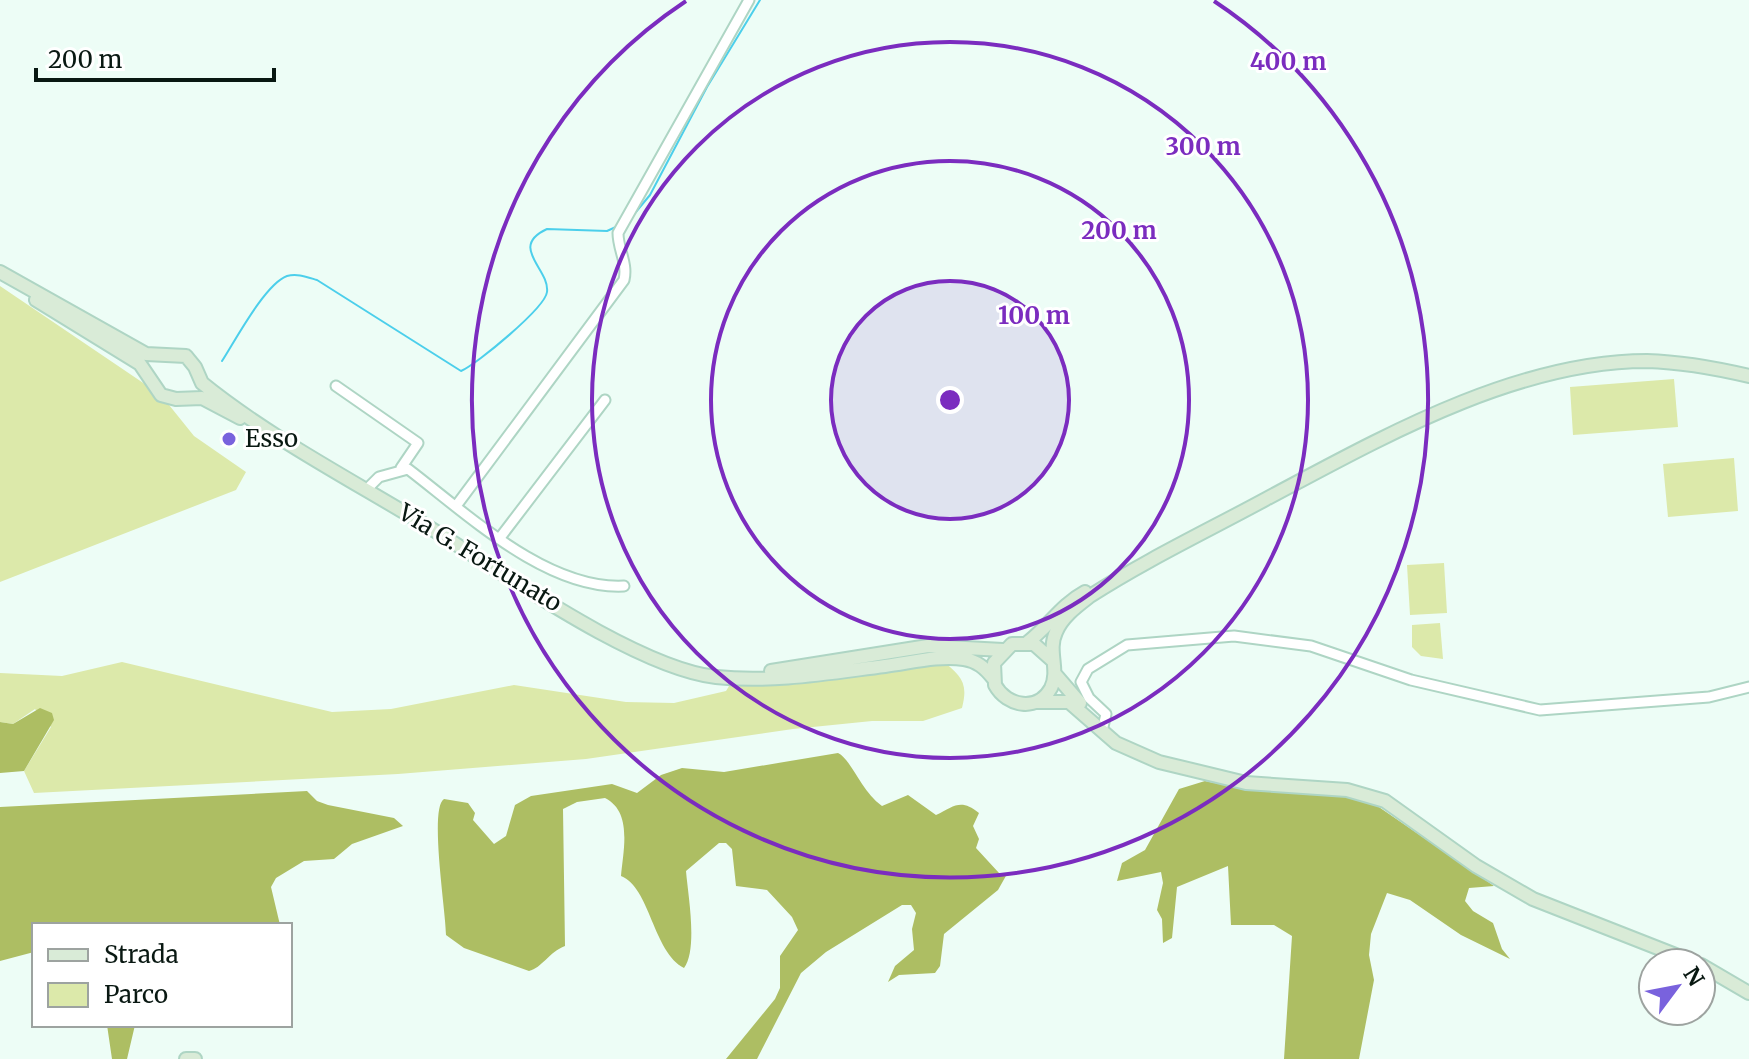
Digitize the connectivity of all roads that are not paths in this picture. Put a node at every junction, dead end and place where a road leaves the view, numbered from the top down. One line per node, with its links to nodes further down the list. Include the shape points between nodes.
1 (749, 0): 13 (street, via 620,229 618,251 627,267 624,280)
2 (6, 276): 3 (main road, via 146,354); 6 (main road, via 51,312 140,364)
3 (164, 356): 4 (main road, via 186,356); 6 (main road, via 154,367)
4 (197, 374): 8 (main road, via 194,388); 10 (main road, via 212,392)
5 (1749, 376): 15 (main road, via 1646,361 1553,373 1496,390 1360,449)
6 (153, 382): 8 (main road, via 161,395)
7 (336, 386): 11 (street, via 418,443)
8 (183, 398): 10 (main road, via 202,398)
9 (605, 400): 14 (street)
10 (291, 444): 12 (main road, Via G. Fortunato)
11 (401, 468): 12 (street); 13 (street)
12 (367, 489): 20 (main road, Via G. Fortunato, via 594,626)
13 (456, 506): 14 (street)
14 (499, 539): 16 (street, via 561,574 601,587)
15 (1111, 583): 17 (main road, via 1069,600); 19 (main road, via 1064,618 1053,639)
16 (624, 586)
17 (1028, 642): 18 (main road); 19 (main road)
18 (1003, 650): 20 (main road, Via G. Fortunato, via 928,646 757,673); 22 (main road, via 994,663)
19 (1052, 660): 21 (main road)
20 (672, 664): 22 (main road, Via G. Fortunato, via 698,674 759,679 953,658 975,662)
21 (1055, 674): 24 (main road, via 1049,691); 25 (main road)
22 (993, 678): 24 (main road, via 1007,700)
23 (1749, 687): 25 (street, via 1709,697 1540,710 1411,680 1282,639 1201,638 1127,645 1088,669 1081,682 1106,714)
24 (1034, 702): 25 (main road, via 1062,700)
25 (1098, 726): 26 (main road, via 1116,743 1159,762 1246,783 1347,790 1385,801 1533,899)
26 (1656, 947)
27 (1717, 974): 28 (main road)
28 (1749, 993)
29 (186, 1059): 30 (main road)
30 (195, 1059)

